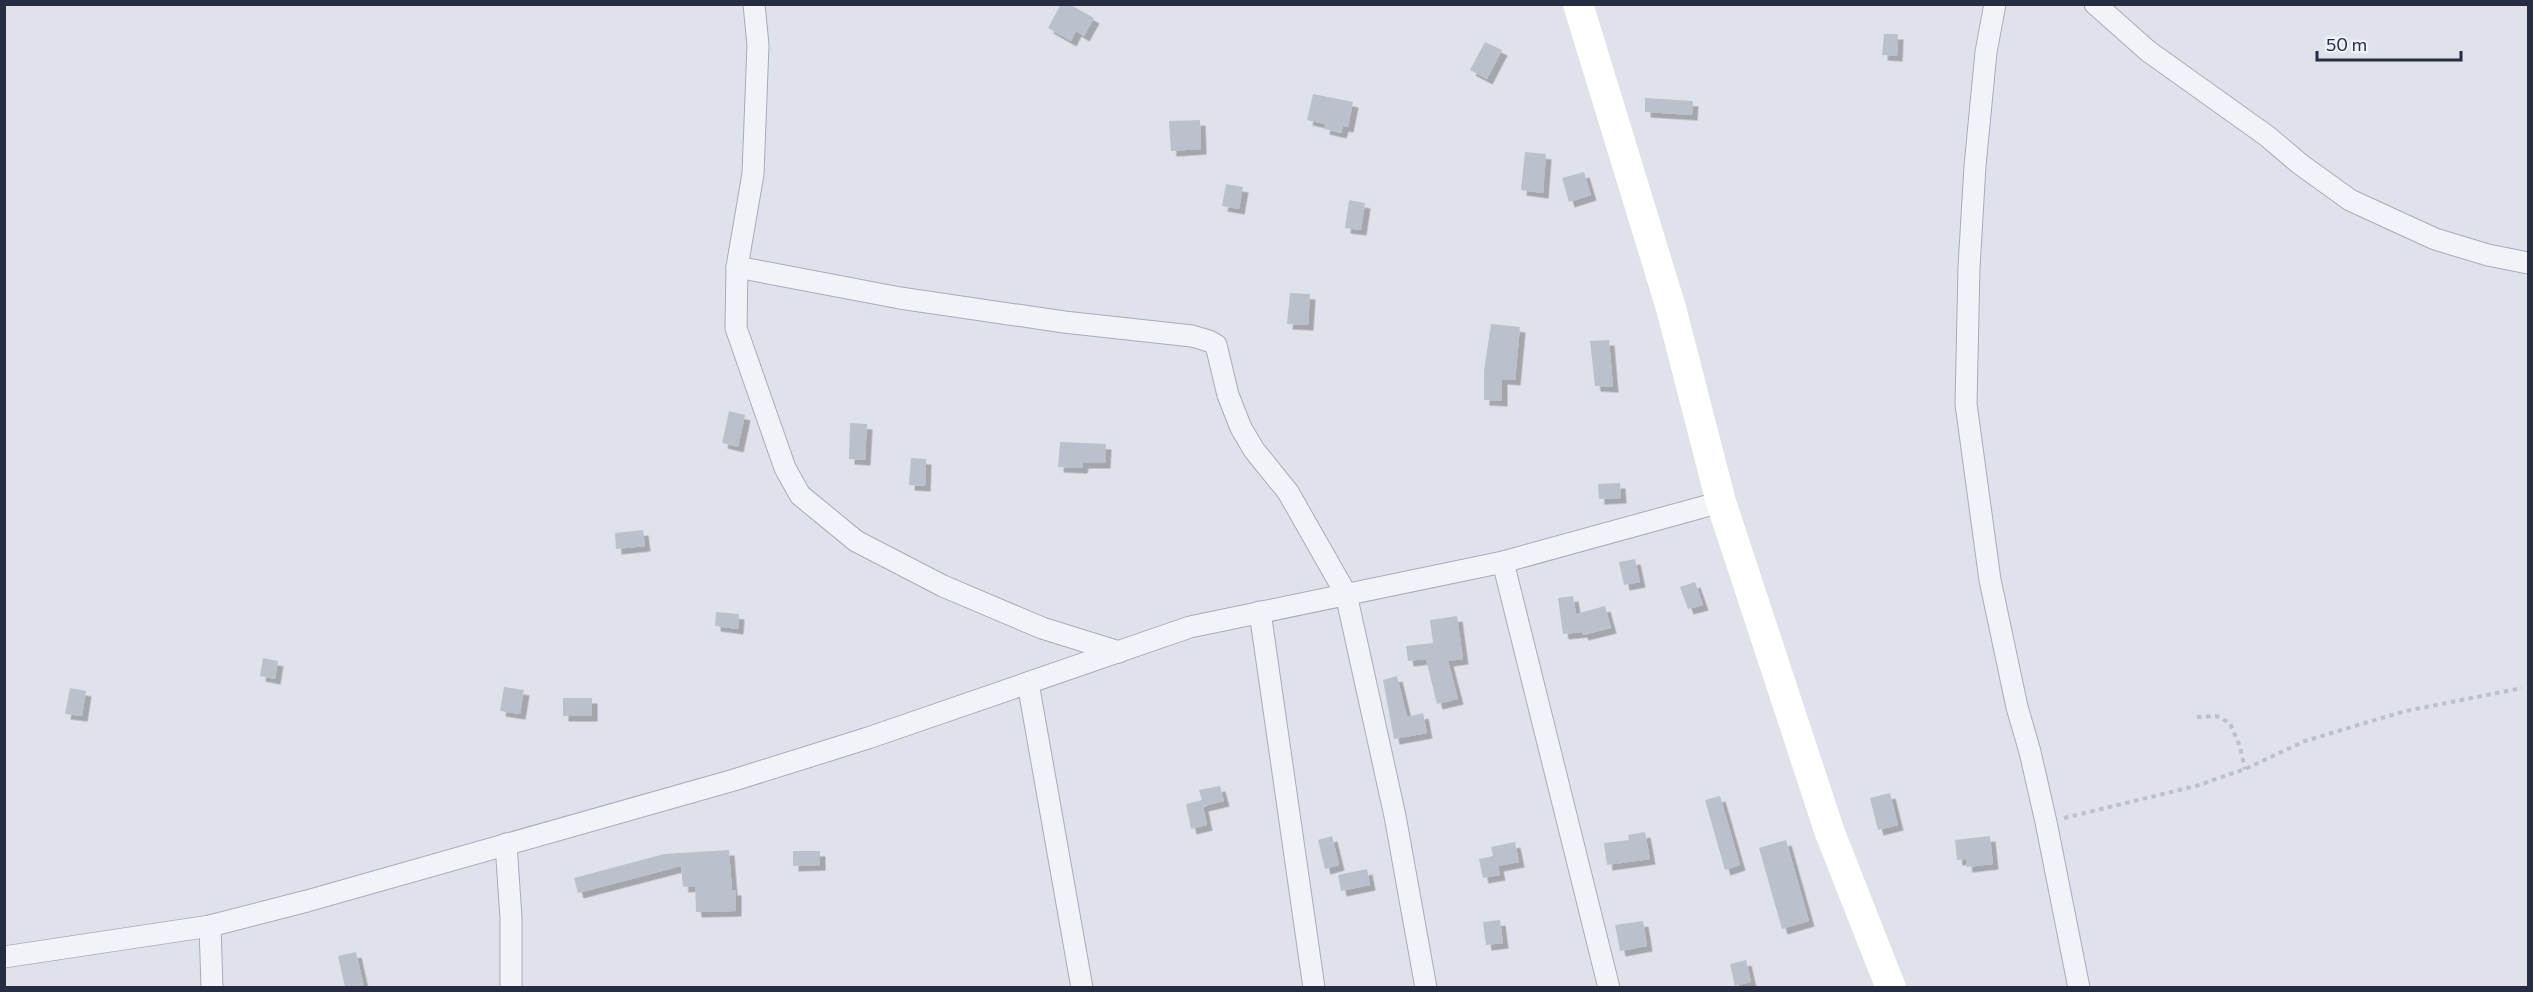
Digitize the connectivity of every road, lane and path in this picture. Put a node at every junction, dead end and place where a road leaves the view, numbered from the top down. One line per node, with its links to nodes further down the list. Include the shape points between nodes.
1 (754, 4): 6 (street, via 758,45 753,174)
2 (1578, 4): 7 (street, via 1671,308)
3 (1995, 4): 16 (street, via 1986,52 1975,166 1966,404 1990,580)
4 (2095, 4): 5 (street, via 2148,51 2350,200 2435,239)
5 (2529, 263)
6 (737, 267): 9 (street, via 900,298 1209,340 1216,345 1241,428 1288,492); 11 (street, via 736,328 785,468 800,495 856,541 943,586 1042,628)
7 (1721, 502): 8 (street); 26 (street, via 1830,833)
8 (1503, 562): 9 (street); 25 (street)
9 (1346, 594): 10 (street); 24 (street, via 1395,816)
10 (1260, 612): 11 (street, via 1190,627); 23 (street)
11 (1119, 652): 12 (street)
12 (1028, 683): 17 (street, via 735,780); 22 (street)
13 (2522, 688): 15 (path, via 2406,711 2288,748)
14 (2197, 717): 15 (path, via 2216,716 2230,723)
15 (2245, 769): 16 (path, via 2196,786)
16 (2046, 822): 27 (street)
17 (506, 844): 18 (street); 21 (street)
18 (210, 927): 19 (street); 20 (street)
19 (4, 957)
20 (212, 987)
21 (511, 987)
22 (1082, 987)
23 (1314, 987)
24 (1426, 987)
25 (1609, 987)
26 (1891, 987)
27 (2079, 987)

